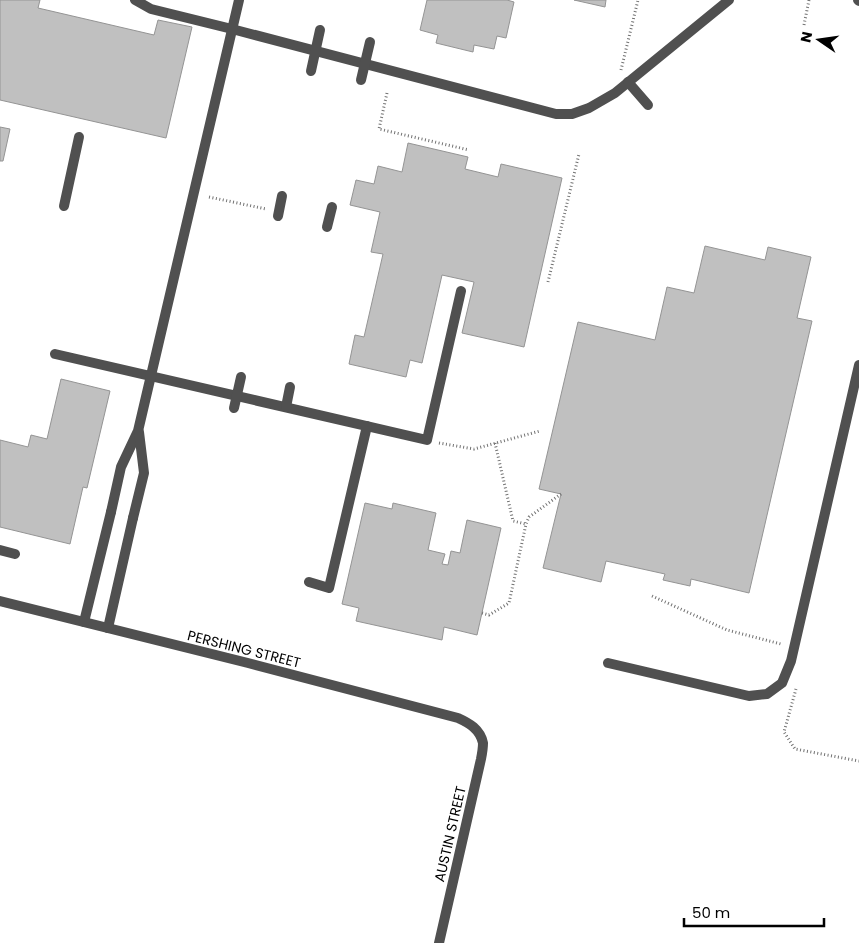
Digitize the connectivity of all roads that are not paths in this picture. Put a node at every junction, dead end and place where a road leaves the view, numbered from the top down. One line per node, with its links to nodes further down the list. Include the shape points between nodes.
1 (135, 0): 4 (street, via 151,9)
2 (239, 0): 4 (street)
3 (729, 0): 11 (street)
4 (232, 29): 7 (street); 22 (street)
5 (320, 30): 7 (street)
6 (370, 42): 8 (street)
7 (316, 51): 8 (street); 9 (street)
8 (365, 64): 10 (street); 11 (street, via 556,114 572,114 589,108)
9 (311, 71)
10 (361, 80)
11 (628, 82): 12 (street)
12 (648, 105)
13 (79, 137): 15 (street)
14 (282, 196): 17 (street)
15 (64, 206)
16 (332, 207): 18 (street)
17 (278, 216)
18 (327, 228)
19 (461, 291): 28 (street, via 427,440)
20 (55, 354): 22 (street)
21 (859, 365): 36 (street, via 791,661 782,683 767,694 749,696)
22 (151, 376): 25 (street); 29 (street)
23 (241, 377): 25 (street)
24 (290, 388): 26 (street)
25 (236, 396): 26 (street); 27 (street)
26 (286, 407): 28 (street)
27 (234, 408)
28 (367, 426): 32 (street, via 329,588)
29 (138, 431): 34 (street, via 121,467); 35 (street, via 144,473)
30 (0, 550): 31 (street)
31 (15, 554)
32 (309, 582)
33 (0, 601): 34 (street, PERSHING STREET)
34 (84, 622): 35 (street, PERSHING STREET)
35 (108, 628): 37 (street, PERSHING STREET, via 458,718)
36 (608, 663)
37 (478, 731): 38 (street, AUSTIN STREET, via 483,743 481,759)
38 (439, 943)

